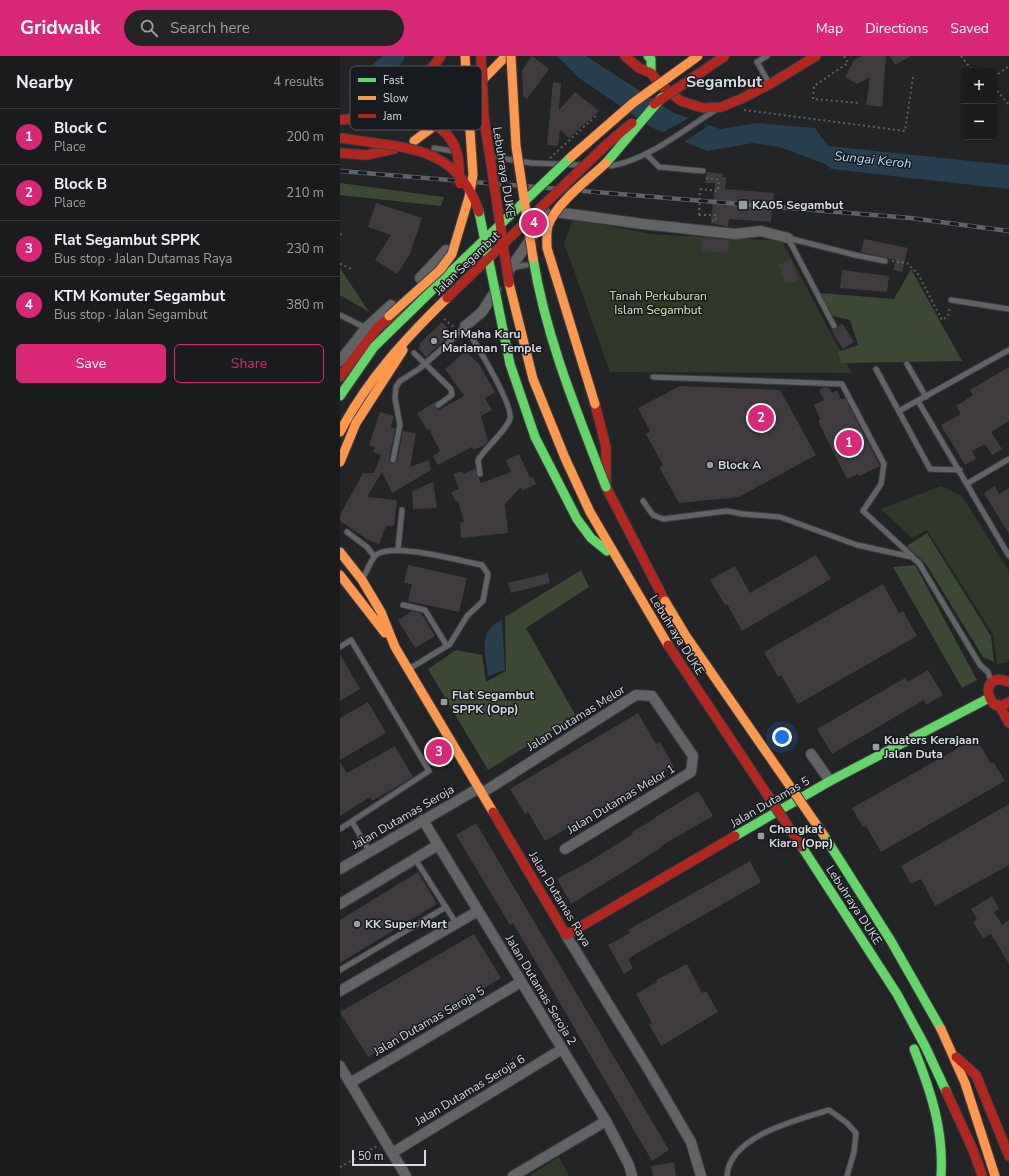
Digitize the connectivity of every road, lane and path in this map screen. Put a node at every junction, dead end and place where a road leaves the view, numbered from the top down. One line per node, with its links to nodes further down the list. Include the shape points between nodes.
1 (434, 56): 15 (main road)
2 (441, 56): 16 (main road)
3 (465, 56): 17 (main road, bridge)
4 (481, 56): 18 (main road, Lebuhraya DUKE, bridge)
5 (506, 56): 26 (main road, bridge)
6 (511, 56): 88 (main road, Lebuhraya DUKE, bridge, via 512,114 519,174 541,300 570,396)
7 (625, 56): 20 (main road)
8 (698, 56): 54 (main road, Jalan Segambut, bridge, via 633,102)
9 (725, 56): 29 (main road, Jalan Segambut, bridge)
10 (767, 56): 27 (lane, via 757,62)
11 (816, 56): 27 (main road)
12 (844, 56): 31 (path, via 848,63 814,86 814,99)
13 (962, 56): 21 (path)
14 (652, 57): 20 (street); 22 (main road)
15 (431, 66)
16 (434, 66)
17 (466, 66)
18 (481, 66)
19 (1009, 66): 23 (path)
20 (639, 68): 22 (main road)
21 (971, 68)
22 (651, 73): 33 (main road, via 681,101 703,108)
23 (997, 75)
24 (913, 77): 30 (path, via 905,131 751,113)
25 (482, 78): 96 (main road, Lebuhraya DUKE, bridge, via 484,122 497,208 513,300 533,379 590,512)
26 (482, 81)
27 (770, 84): 30 (main road)
28 (997, 91): 32 (path)
29 (662, 97): 67 (main road, Jalan Segambut, bridge, via 607,144); 88 (main road, bridge, via 607,162 563,204 552,217 548,227 547,248 606,447)
30 (731, 103): 33 (main road)
31 (860, 103)
32 (1009, 105)
33 (721, 107): 44 (lane)
34 (598, 116): 45 (path, via 552,155)
35 (350, 119): 36 (main road)
36 (340, 120)
37 (429, 130): 43 (main road, bridge, via 414,141 394,149 367,155)
38 (440, 130): 49 (main road, bridge, via 455,147 459,164)
39 (470, 130): 49 (main road, bridge, via 473,175 469,197)
40 (356, 131): 41 (main road)
41 (340, 133): 45 (lane)
42 (340, 138): 96 (main road, bridge, via 356,142 396,144 428,153 444,163 473,198 494,278 508,355 520,399 535,437 577,519 591,538)
43 (340, 153)
44 (646, 154): 45 (lane, via 606,167); 46 (lane, via 659,167)
45 (547, 164)
46 (703, 171): 48 (path, bridge, via 704,178 719,180 718,191 700,189 699,215 716,215)
47 (547, 212): 52 (street, via 566,212 735,234 761,231); 57 (street); 65 (street, via 484,212 475,218 410,287)
48 (716, 219)
49 (458, 229): 62 (main road, bridge, via 448,262)
50 (342, 232): 51 (path)
51 (340, 235)
52 (788, 238): 53 (lane); 64 (lane)
53 (885, 261): 59 (path, via 907,263 918,274 942,320 948,316)
54 (462, 262): 62 (main road, bridge); 76 (main road, Jalan Segambut, via 374,347)
55 (340, 264): 58 (path)
56 (526, 265): 57 (lane)
57 (510, 268): 66 (street, via 482,312)
58 (352, 269)
59 (951, 300): 60 (lane)
60 (1009, 309)
61 (340, 315): 65 (lane)
62 (389, 316): 74 (main road, via 365,342)
63 (440, 322): 66 (path, via 445,318)
64 (834, 326)
65 (366, 328): 70 (street)
66 (462, 329): 71 (lane); 86 (lane, via 491,370 508,406 510,418 506,426 483,450 478,460)
67 (409, 335): 81 (main road, Jalan Segambut, via 371,379); 84 (main road, via 401,354 356,423)
68 (1009, 350): 77 (lane)
69 (414, 353): 71 (lane)
70 (340, 362)
71 (425, 364): 79 (lane, via 451,389 452,395); 83 (lane, via 396,387 395,398 400,425)
72 (907, 364): 77 (lane)
73 (876, 369): 80 (lane)
74 (340, 377)
75 (653, 378): 97 (lane, via 842,384 884,464 881,484 863,511)
76 (340, 396)
77 (926, 397): 78 (lane)
78 (918, 401): 80 (lane); 85 (lane)
79 (438, 405)
80 (899, 411): 85 (lane, via 930,469)
81 (340, 432)
82 (1009, 459): 87 (lane)
83 (393, 460)
84 (340, 462)
85 (960, 470): 87 (lane)
86 (480, 474)
87 (968, 483): 95 (lane)
88 (606, 487): 137 (main road, Lebuhraya DUKE, bridge, via 686,636 823,834 894,945)
89 (643, 500): 97 (lane, via 653,516 663,519 727,511 780,517 857,545)
90 (402, 510): 92 (lane)
91 (347, 532): 94 (lane, via 367,546)
92 (398, 549): 94 (lane, via 382,551); 104 (lane, via 482,565 488,574 483,601 467,616)
93 (340, 552): 99 (main road, Jalan Dutamas Raya)
94 (374, 556): 99 (lane)
95 (1009, 556)
96 (615, 557): 133 (main road, Lebuhraya DUKE, bridge, via 672,651)
97 (912, 557): 107 (lane, via 919,563)
98 (340, 575): 101 (main road, Jalan Dutamas Raya)
99 (362, 580): 103 (main road, Jalan Dutamas Raya, via 381,612)
100 (340, 583): 101 (main road)
101 (356, 594): 103 (main road, Jalan Dutamas Raya, via 375,622)
102 (403, 605): 104 (lane, via 425,610)
103 (390, 637): 106 (main road, Jalan Dutamas Raya)
104 (447, 646): 106 (lane)
105 (340, 647): 118 (lane, via 351,640 429,772)
106 (408, 670): 116 (main road, Jalan Dutamas Raya)
107 (992, 682): 108 (main road, via 999,679); 109 (main road, via 988,689)
108 (1009, 682)
109 (989, 698): 111 (main road); 115 (main road, Jalan Dutamas 5)
110 (1009, 702): 111 (main road)
111 (999, 705): 112 (main road)
112 (1009, 723)
113 (811, 754): 115 (street)
114 (691, 772): 116 (street, Jalan Dutamas Melor, via 693,756 652,696 636,695); 121 (street, Jalan Dutamas Melor 1)
115 (830, 781): 129 (main road, Jalan Dutamas 5)
116 (480, 790): 117 (street, Jalan Dutamas Seroja); 129 (main road, Jalan Dutamas Raya)
117 (423, 820): 120 (street, Jalan Dutamas Seroja 2); 122 (street, Jalan Dutamas Seroja)
118 (352, 822): 119 (lane); 122 (lane)
119 (340, 829)
120 (438, 845): 123 (street); 127 (street, Jalan Dutamas Seroja 2)
121 (565, 849)
122 (370, 852): 124 (street, Jalan Dutamas Seroja)
123 (415, 859): 125 (street); 126 (lane)
124 (340, 869)
125 (340, 904)
126 (446, 907): 128 (lane); 130 (lane)
127 (478, 911): 128 (street); 131 (street, Jalan Dutamas Seroja 2)
128 (456, 923): 132 (street)
129 (566, 934): 148 (street, Jalan Dutamas Raya, via 691,1142)
130 (340, 970)
131 (521, 982): 136 (street, Jalan Dutamas Seroja 2); 139 (street, Jalan Dutamas Seroja 5)
132 (340, 991)
133 (897, 994): 134 (main road); 152 (main road, Lebuhraya DUKE, via 925,1046 973,1150)
134 (895, 1012)
135 (912, 1043): 151 (main road, via 938,1115 943,1156)
136 (562, 1049): 140 (street, Jalan Dutamas Seroja 2); 142 (street, Jalan Dutamas Seroja 6)
137 (953, 1054): 143 (main road, via 976,1075); 153 (main road, Lebuhraya DUKE, via 970,1096)
138 (340, 1066): 139 (street)
139 (350, 1083): 141 (street)
140 (606, 1121): 146 (street); 147 (street, Jalan Dutamas Seroja 2)
141 (385, 1142): 142 (street); 144 (path)
142 (392, 1153): 145 (street)
143 (1009, 1156)
144 (340, 1167)
145 (406, 1176)
146 (513, 1176)
147 (632, 1176)
148 (701, 1176)
149 (727, 1176): 150 (lane, via 728,1165 758,1135 829,1110 848,1123 856,1133)
150 (847, 1176)
151 (941, 1176)
152 (982, 1176)
153 (995, 1176)

